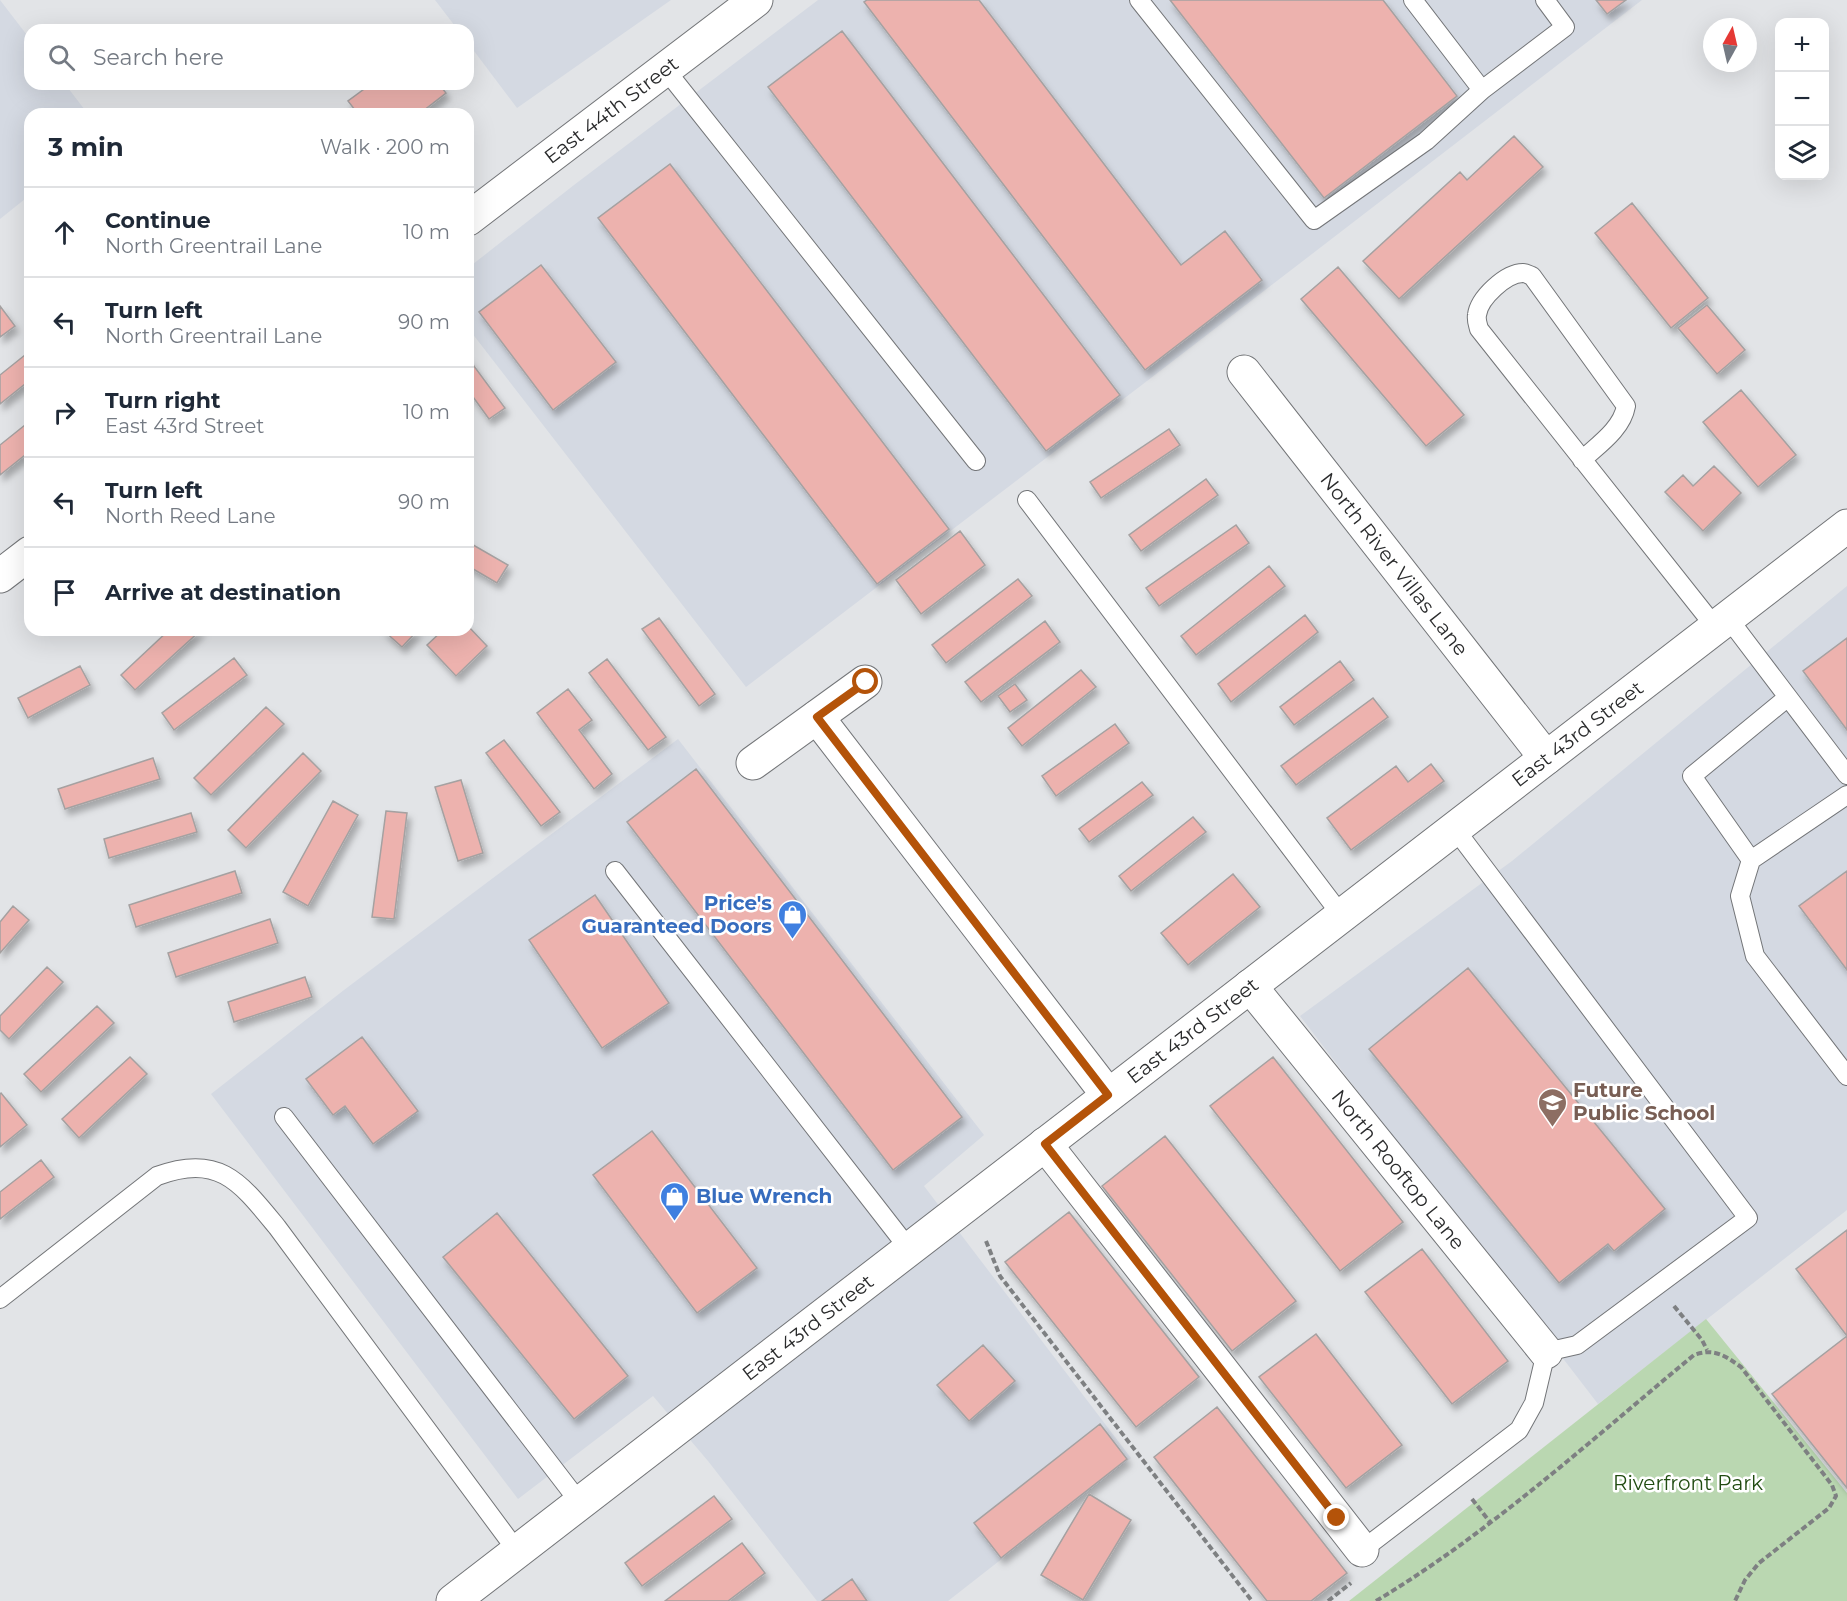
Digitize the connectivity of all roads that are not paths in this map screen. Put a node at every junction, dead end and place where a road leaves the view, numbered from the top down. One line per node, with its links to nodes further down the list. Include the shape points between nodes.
1 (756, 0): 5 (street, East 44th Street)
2 (1139, 0): 6 (lane, via 1314,220 1426,141)
3 (1413, 0): 6 (lane)
4 (1545, 0): 6 (lane, via 1565,27)
5 (665, 69): 7 (street, East 44th Street); 10 (lane)
6 (1482, 90)
7 (474, 214)
8 (1244, 372): 19 (street, North River Villas Lane)
9 (1582, 460): 9 (lane, via 1479,329 1476,317 1480,304 1510,276 1532,276 1626,406 1618,425); 15 (lane)
10 (976, 461)
11 (1027, 500): 26 (lane)
12 (1847, 526): 15 (street, East 43rd Street)
13 (24, 558): 14 (street)
14 (0, 576)
15 (1722, 623): 17 (lane); 19 (street, East 43rd Street)
16 (866, 682): 18 (street)
17 (1788, 697): 21 (lane); 24 (lane, via 1692,776)
18 (817, 717): 20 (street); 29 (street)
19 (1546, 758): 23 (street, East 43rd Street)
20 (753, 763)
21 (1847, 775)
22 (1847, 795): 24 (lane)
23 (1455, 829): 26 (street, East 43rd Street); 34 (lane, via 1748,1218 1577,1345)
24 (1751, 860): 28 (lane, via 1740,896 1755,956)
25 (615, 871): 32 (lane)
26 (1342, 916): 27 (street, East 43rd Street)
27 (1250, 986): 29 (street, East 43rd Street); 34 (street, North Rooftop Lane)
28 (1847, 1076)
29 (1108, 1095): 31 (street, East 43rd Street)
30 (284, 1117): 35 (lane)
31 (1045, 1144): 32 (street, East 43rd Street); 36 (street)
32 (909, 1249): 35 (street, East 43rd Street)
33 (0, 1299): 37 (lane, via 157,1176 177,1168 206,1168 230,1176 277,1227)
34 (1546, 1352): 36 (lane, via 1534,1403 1519,1430)
35 (580, 1503): 37 (street, East 43rd Street)
36 (1362, 1550)
37 (518, 1551): 38 (street, East 43rd Street)
38 (453, 1601)

